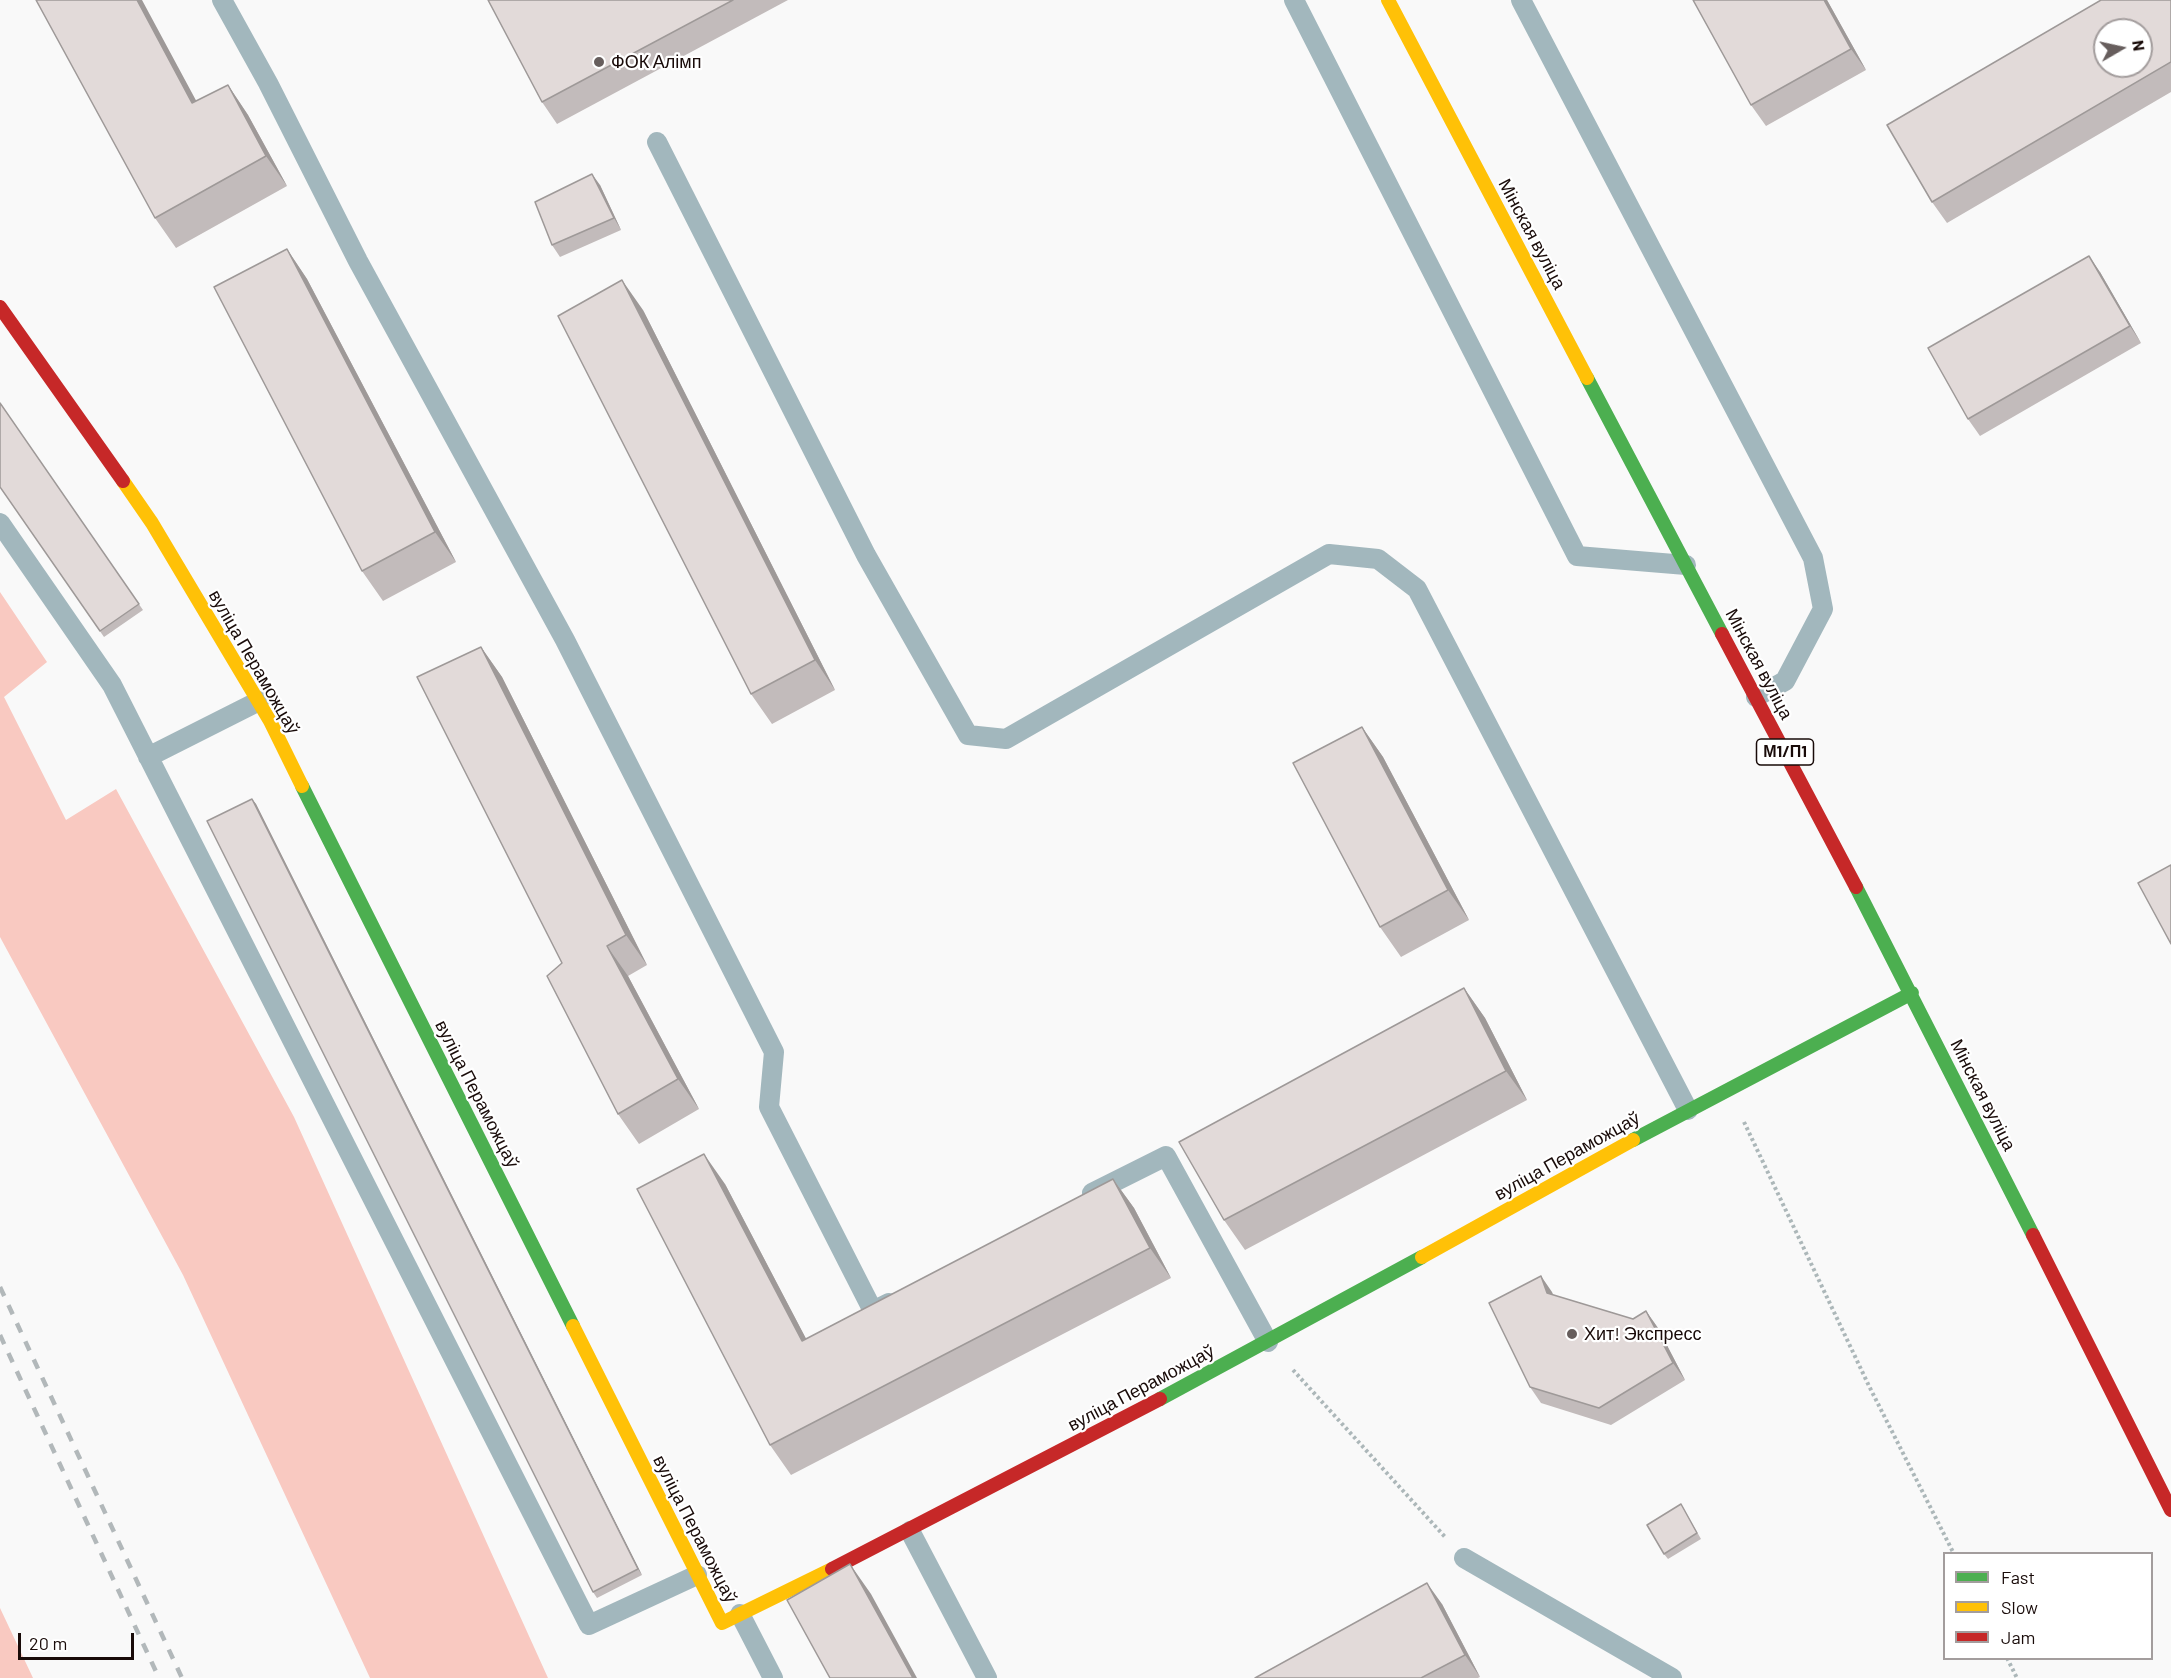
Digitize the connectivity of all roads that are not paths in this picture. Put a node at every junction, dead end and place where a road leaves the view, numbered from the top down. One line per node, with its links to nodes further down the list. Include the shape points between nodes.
1 (222, 0): 15 (lane, via 363,271 566,640 774,1053 769,1107 873,1311)
2 (1294, 0): 8 (lane, via 1577,556)
3 (1388, 0): 8 (street, Мінская вуліца / М1/П1)
4 (1521, 0): 9 (lane, via 1813,558 1823,609 1785,681)
5 (657, 142): 13 (lane, via 866,555 968,735 1006,739 1329,554 1378,559 1418,589)
6 (0, 308): 10 (street, вуліца Пераможцаў, via 152,523)
7 (0, 523): 11 (lane, via 112,685)
8 (1686, 565): 9 (street, Мінская вуліца / М1/П1)
9 (1756, 697): 12 (street, Мінская вуліца / М1/П1)
10 (259, 701): 11 (lane); 20 (street, вуліца Пераможцаў)
11 (148, 757): 20 (lane, via 589,1625)
12 (1912, 993): 13 (street, вуліца Пераможцаў); 17 (street, Мінская вуліца / М1/П1)
13 (1688, 1110): 16 (street, вуліца Пераможцаў)
14 (1075, 1202): 16 (lane, via 1166,1156)
15 (903, 1295)
16 (1268, 1342): 18 (street, вуліца Пераможцаў)
17 (2171, 1510)
18 (910, 1531): 21 (street, вуліца Пераможцаў); 23 (lane)
19 (1464, 1558): 24 (lane)
20 (697, 1575): 21 (street, вуліца Пераможцаў, via 722,1623)
21 (740, 1614): 22 (lane)
22 (773, 1678)
23 (987, 1678)
24 (1672, 1678)

